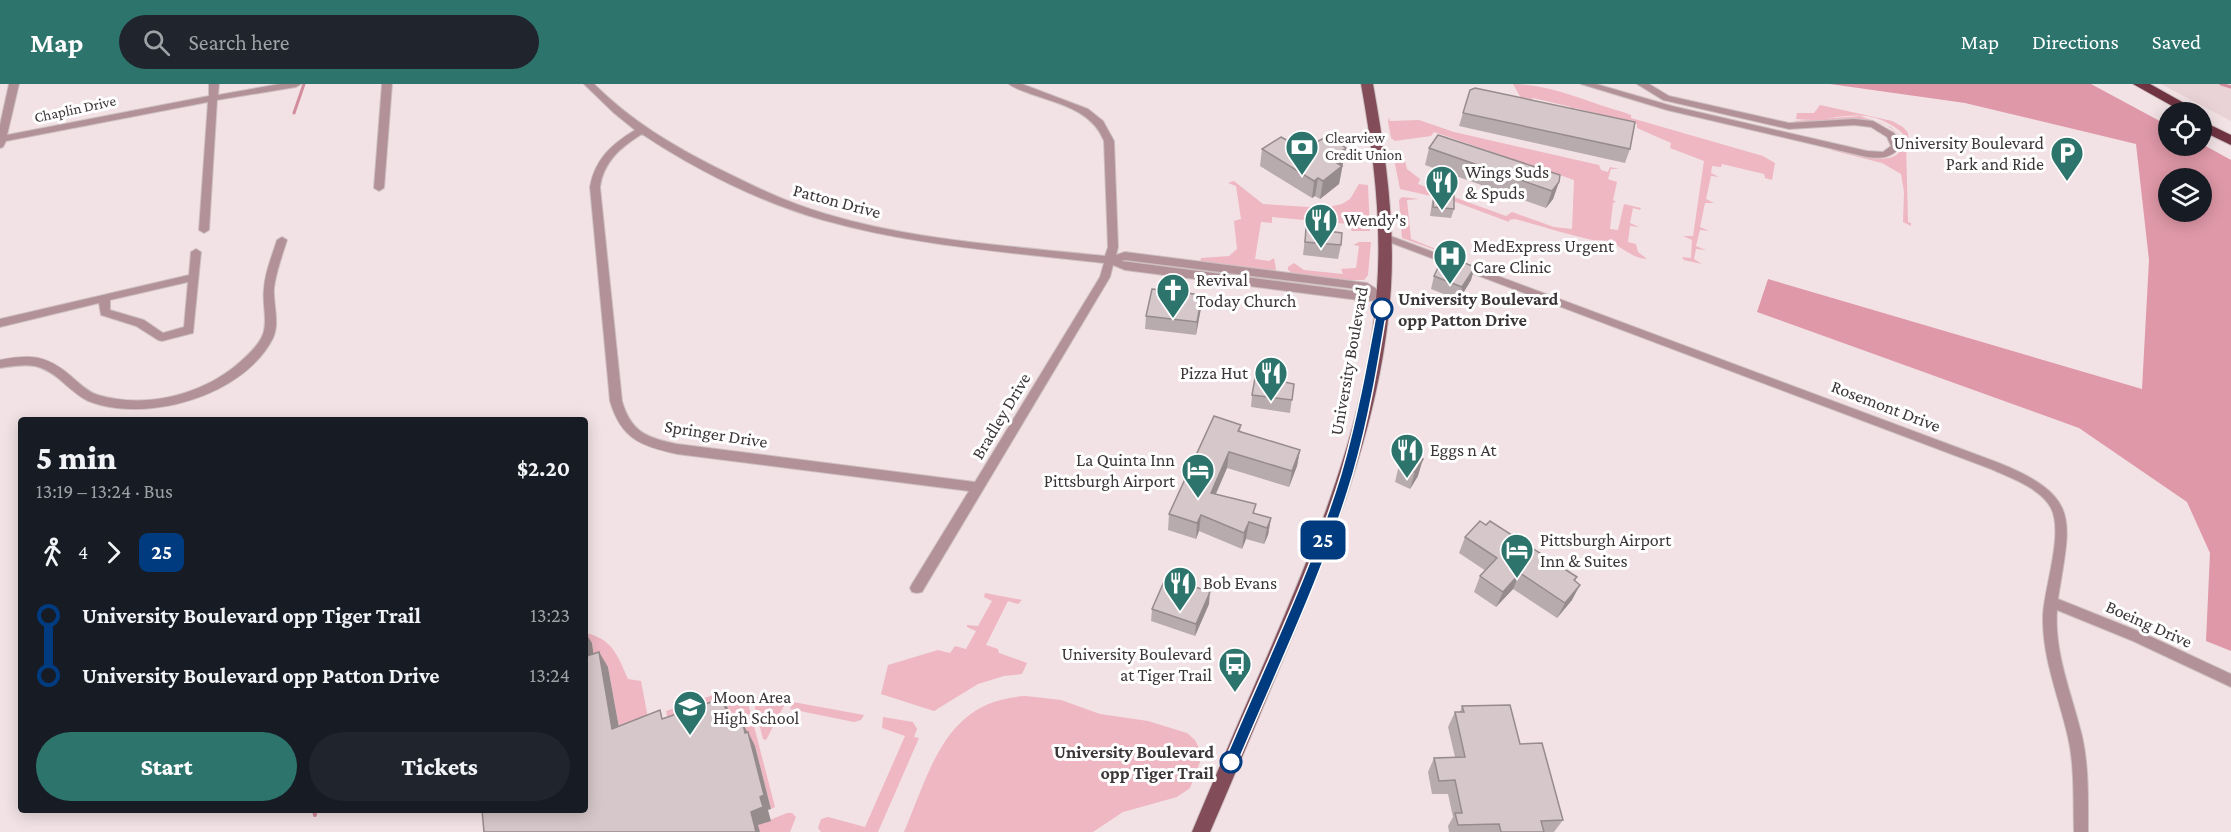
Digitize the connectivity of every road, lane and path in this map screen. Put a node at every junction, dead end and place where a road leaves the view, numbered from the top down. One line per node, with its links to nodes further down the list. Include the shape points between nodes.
1 (14, 84): 20 (street)
2 (214, 84): 12 (street)
3 (296, 84): 12 (street, Chaplin Drive)
4 (387, 84): 21 (street)
5 (589, 84): 16 (street, Patton Drive)
6 (1014, 84): 26 (street, Bradley Drive, via 1085,111 1103,128 1109,149 1113,247)
7 (1367, 84): 23 (main road, University Boulevard, via 1382,182)
8 (1586, 84): 9 (street, via 1866,154 1886,154 1896,146 1891,135 1873,124 1793,127 1666,98)
9 (1642, 84)
10 (2126, 84): 13 (highway)
11 (2140, 84): 14 (highway)
12 (213, 98): 20 (street, Chaplin Drive); 22 (street)
13 (2160, 102)
14 (2174, 102)
15 (2212, 123): 18 (highway)
16 (640, 131): 26 (street, Patton Drive, via 765,196 842,221 931,239); 32 (street, Springer Drive, via 603,159 595,187 616,401 618,415 628,429 643,439 677,449)
17 (2212, 131): 19 (highway)
18 (2231, 133)
19 (2231, 141)
20 (1, 143)
21 (379, 188)
22 (204, 230)
23 (1385, 237): 28 (main road, University Boulevard); 34 (street, Rosemont Drive, via 2022,478 2051,500 2061,515)
24 (282, 240): 31 (street, via 269,286 266,340 233,374 202,391 148,405 124,404 87,396 41,362)
25 (196, 252): 27 (street)
26 (1110, 260): 28 (street, Patton Drive, via 1125,266); 32 (street, Bradley Drive, via 1105,276)
27 (194, 277): 29 (street); 29 (street, via 189,330 162,337 140,322 105,312)
28 (1383, 296): 36 (main road, University Boulevard, via 1369,389 1347,475 1310,575)
29 (104, 298): 30 (street)
30 (0, 323)
31 (0, 364)
32 (979, 487): 33 (street, Bradley Drive)
33 (917, 588)
34 (2051, 602): 35 (street, Boeing Drive); 37 (street, Rosemont Drive, via 2050,641 2078,750)
35 (2231, 681)
36 (1201, 832)
37 (2081, 832)

